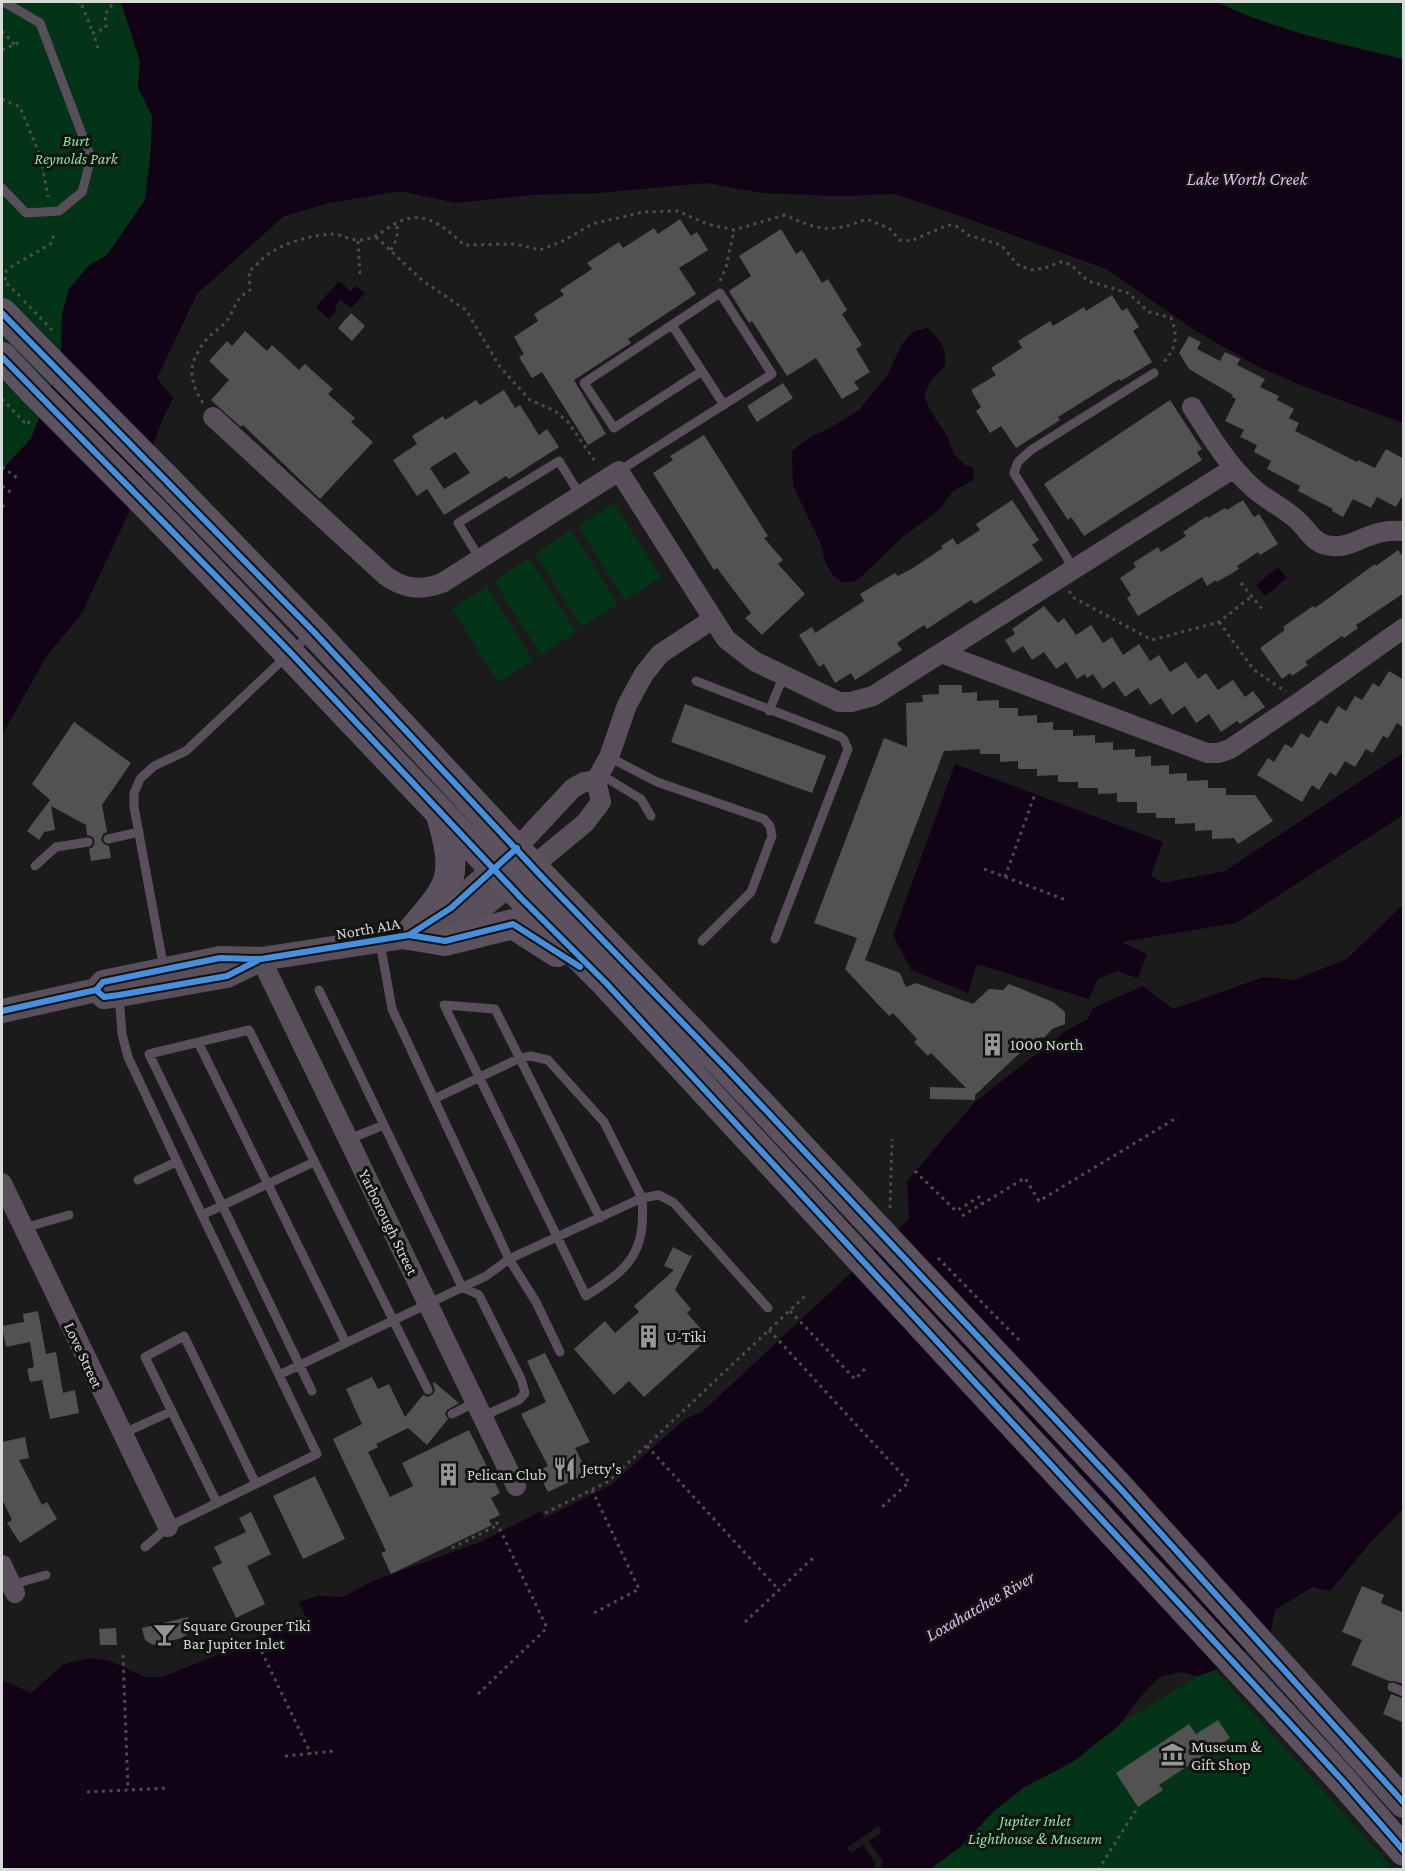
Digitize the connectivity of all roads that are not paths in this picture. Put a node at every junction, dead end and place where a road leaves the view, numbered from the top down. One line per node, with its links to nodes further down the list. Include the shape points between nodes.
1 (4, 2): 2 (lane, via 40,23 91,158 82,192 59,211 26,213)
2 (2, 188)
3 (2, 313): 19 (main road, bridge)
4 (672, 325): 6 (lane); 6 (lane, via 584,382 614,428); 8 (lane, via 720,293 772,374)
5 (2, 357): 20 (main road, bridge)
6 (702, 371): 8 (lane)
7 (1154, 373): 16 (lane, via 1018,462 1014,473)
8 (724, 405): 12 (lane)
9 (1192, 406): 11 (street)
10 (213, 417): 15 (street, via 395,583 419,589 431,587)
11 (1234, 468): 14 (street, via 1322,544 1345,545 1373,534); 16 (street)
12 (615, 473): 13 (street); 17 (street)
13 (580, 495): 15 (street); 15 (lane, via 559,461 458,523)
14 (1404, 531)
15 (480, 559)
16 (1067, 573): 21 (street)
17 (713, 619): 22 (street, via 726,639 744,654); 25 (street, via 651,663 627,705)
18 (1404, 627): 21 (street, via 1230,749 1218,753 1207,753)
19 (314, 631): 20 (lane); 31 (main road)
20 (290, 652): 26 (main road); 28 (lane, via 186,751 154,766 141,779 134,793)
21 (941, 653): 22 (street, via 873,696 851,702 828,698)
22 (784, 675): 24 (lane)
23 (696, 681): 24 (lane)
24 (769, 711): 35 (lane, via 841,737 848,749)
25 (602, 770): 27 (lane, via 641,799); 31 (street, via 573,788); 31 (street, via 601,802 585,823); 37 (lane, via 657,782 764,819 770,826 772,836 751,892)
26 (440, 812): 33 (main road); 34 (main road, via 451,850 450,879)
27 (651, 816)
28 (139, 832): 29 (lane); 39 (lane)
29 (108, 839)
30 (88, 842): 32 (lane, via 56,847)
31 (525, 857): 33 (street, North A1A); 87 (main road, via 1118,1486)
32 (35, 866)
33 (502, 877): 34 (street, North A1A); 40 (main road)
34 (409, 935): 36 (street, North A1A); 40 (main road, via 445,941 513,924)
35 (775, 939)
36 (380, 940): 38 (street, North A1A); 47 (lane, via 392,1010)
37 (702, 941)
38 (261, 959): 39 (street, North A1A, via 220,958); 42 (street, North A1A, via 227,976); 49 (street, Yarborough Street)
39 (164, 969): 42 (street, North A1A, via 103,982)
40 (606, 983): 88 (main road)
41 (319, 990): 48 (lane)
42 (108, 993): 43 (street, North A1A); 50 (lane, via 128,1057)
43 (2, 1011)
44 (198, 1042): 51 (lane, via 249,1030); 54 (lane); 56 (lane, via 149,1054)
45 (520, 1058): 46 (lane); 46 (lane, via 495,1009 444,1005); 55 (lane, via 548,1059 604,1122); 59 (lane)
46 (480, 1077): 47 (lane); 61 (lane)
47 (434, 1099): 62 (lane)
48 (384, 1125): 49 (lane); 63 (lane)
49 (349, 1139): 64 (street, Yarborough Street)
50 (176, 1162): 52 (lane); 58 (lane)
51 (314, 1162): 54 (lane); 66 (lane)
52 (138, 1180)
53 (2, 1183): 60 (street, Love Street)
54 (268, 1183): 56 (lane); 67 (lane)
55 (642, 1198): 59 (lane); 61 (lane, via 644,1222 640,1243 630,1261 586,1296); 65 (lane, via 660,1194 674,1203)
56 (222, 1205): 58 (lane); 69 (lane)
57 (69, 1215): 60 (lane)
58 (202, 1215): 70 (lane)
59 (600, 1218): 61 (lane)
60 (24, 1228): 76 (street, Love Street)
61 (558, 1238): 62 (lane)
62 (509, 1259): 63 (lane); 68 (lane)
63 (462, 1287): 64 (lane); 73 (lane, via 479,1295 525,1393 519,1400)
64 (428, 1303): 66 (lane); 73 (street, Yarborough Street)
65 (768, 1308)
66 (392, 1320): 67 (lane); 71 (lane)
67 (346, 1343): 69 (lane)
68 (560, 1352)
69 (300, 1365): 70 (lane); 72 (lane)
70 (279, 1375): 77 (lane, via 317,1454)
71 (428, 1390)
72 (312, 1391)
73 (479, 1409): 75 (lane); 78 (street, Yarborough Street, via 498,1462)
74 (171, 1411): 76 (lane); 77 (lane, via 145,1357 184,1336); 79 (lane)
75 (453, 1414)
76 (122, 1434): 80 (street, Love Street)
77 (256, 1484): 79 (lane)
78 (516, 1486)
79 (217, 1503): 80 (lane)
80 (168, 1527): 81 (lane)
81 (145, 1547)
82 (2, 1565): 84 (street)
83 (46, 1575): 84 (lane)
84 (13, 1589)
85 (1392, 1687): 86 (lane)
86 (1404, 1692)
87 (1404, 1803)
88 (1404, 1851)

